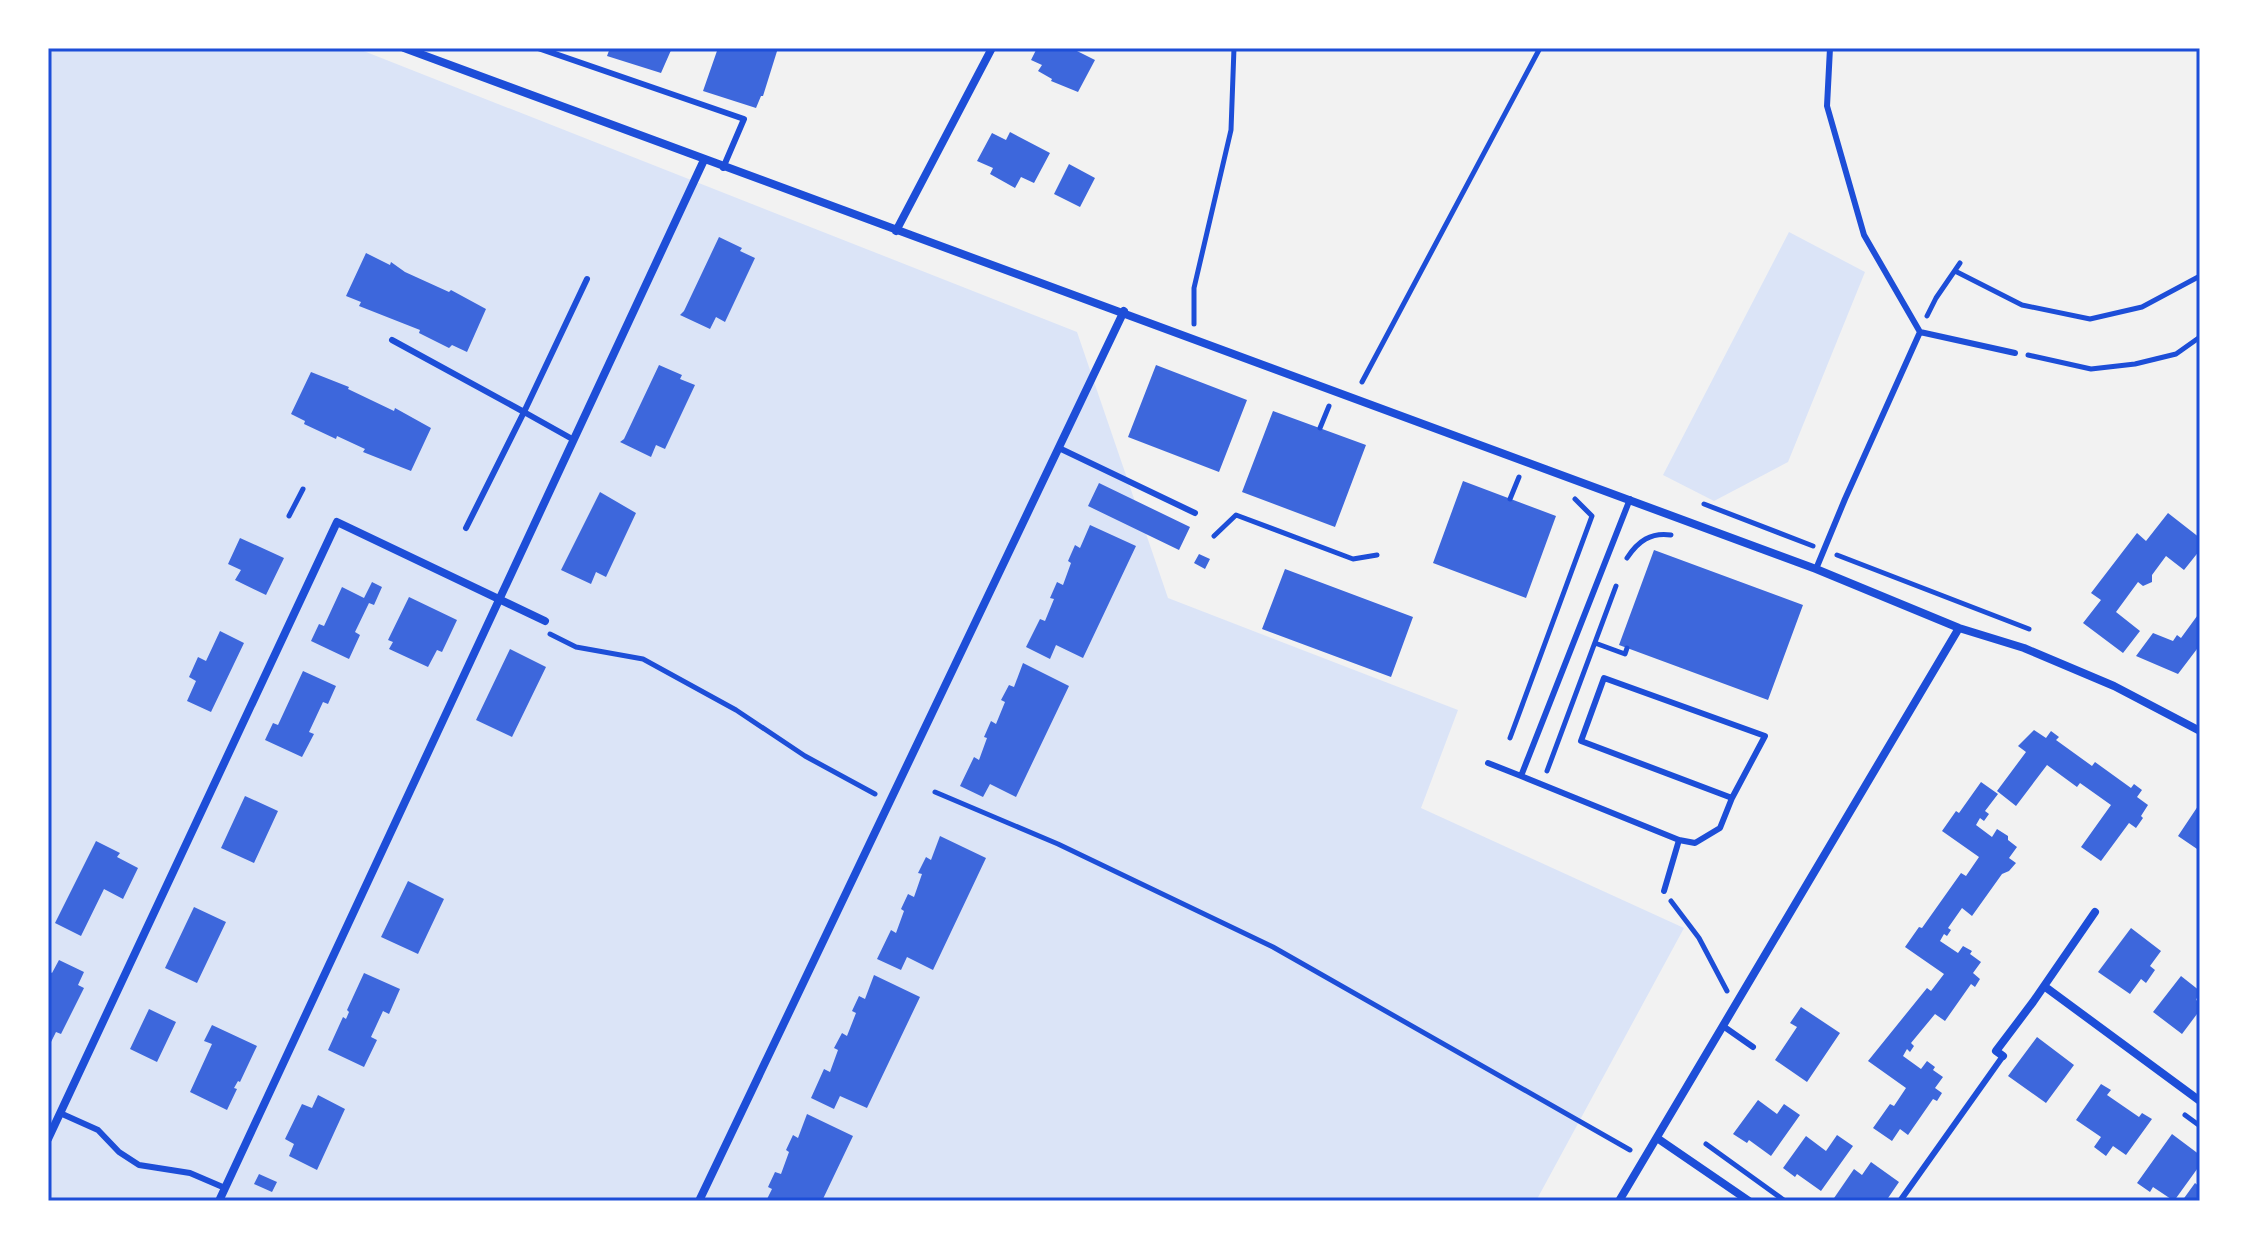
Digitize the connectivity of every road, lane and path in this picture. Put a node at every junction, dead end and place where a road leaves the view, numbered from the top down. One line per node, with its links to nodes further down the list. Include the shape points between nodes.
1 (404, 48): 8 (street)
2 (437, 48): 8 (street)
3 (538, 48): 10 (lane, via 744,119)
4 (992, 48): 11 (street)
5 (1234, 48): 19 (path, via 1231,130 1194,288 1195,322)
6 (1540, 48): 23 (path)
7 (1830, 48): 18 (lane, via 1827,106 1864,235)
8 (431, 60): 9 (street)
9 (704, 160): 10 (street); 25 (street)
10 (723, 168): 11 (street)
11 (896, 231): 17 (street)
12 (1960, 263): 13 (path)
13 (1955, 271): 14 (path, via 2022,305 2090,319 2142,307); 16 (path)
14 (2200, 276)
15 (587, 279): 24 (lane)
16 (1936, 298)
17 (1124, 311): 19 (street); 26 (street)
18 (1920, 332): 22 (lane); 36 (lane)
19 (1189, 336): 29 (street)
20 (2200, 337): 22 (path, via 2176,354 2091,369)
21 (392, 340): 24 (lane)
22 (2015, 353)
23 (1362, 382)
24 (524, 412): 25 (lane); 34 (lane)
25 (574, 440): 41 (street)
26 (1059, 448): 31 (lane); 54 (street)
27 (303, 489): 32 (path)
28 (1575, 498): 48 (path, via 1592,516)
29 (1630, 499): 33 (street); 50 (lane)
30 (1704, 504): 36 (path)
31 (1195, 513)
32 (289, 516)
33 (1690, 522): 38 (street); 39 (path, via 1684,537 1659,533 1641,540)
34 (466, 528)
35 (1214, 536): 37 (path, via 1236,515 1353,559)
36 (1824, 550): 38 (lane); 42 (path)
37 (1377, 555)
38 (1816, 569): 44 (street)
39 (1622, 570)
40 (1617, 584): 45 (path)
41 (500, 599): 43 (street); 64 (street, via 337,522); 69 (street)
42 (1965, 603)
43 (543, 625): 54 (path, via 576,647 643,659)
44 (1959, 628): 47 (street, via 2114,686); 59 (street)
45 (1595, 643): 46 (path, via 1625,654); 51 (path)
46 (1627, 648)
47 (2200, 731)
48 (1510, 738)
49 (1488, 763): 50 (lane)
50 (1521, 776): 51 (lane)
51 (1543, 783): 55 (lane)
52 (935, 792): 68 (path, via 1058,844 1273,947)
53 (1732, 798): 53 (lane, via 1581,741 1604,678 1765,736); 55 (lane, via 1720,828 1695,843)
54 (890, 803): 71 (street)
55 (1679, 840): 56 (lane)
56 (1664, 891): 59 (path, via 1699,938)
57 (2095, 912): 58 (street)
58 (2044, 986): 62 (street, via 1996,1051); 63 (street)
59 (1735, 1006): 60 (street)
60 (1723, 1026): 61 (lane); 65 (street)
61 (1753, 1047)
62 (2003, 1056): 75 (lane)
63 (2200, 1101)
64 (60, 1113): 66 (street); 69 (lane, via 98,1130 139,1165 190,1173)
65 (1657, 1138): 72 (street); 73 (street)
66 (48, 1139)
67 (1706, 1144): 74 (path)
68 (1631, 1151)
69 (225, 1188): 70 (street)
70 (219, 1201)
71 (699, 1201)
72 (1619, 1201)
73 (1749, 1201)
74 (1785, 1201)
75 (1900, 1201)

